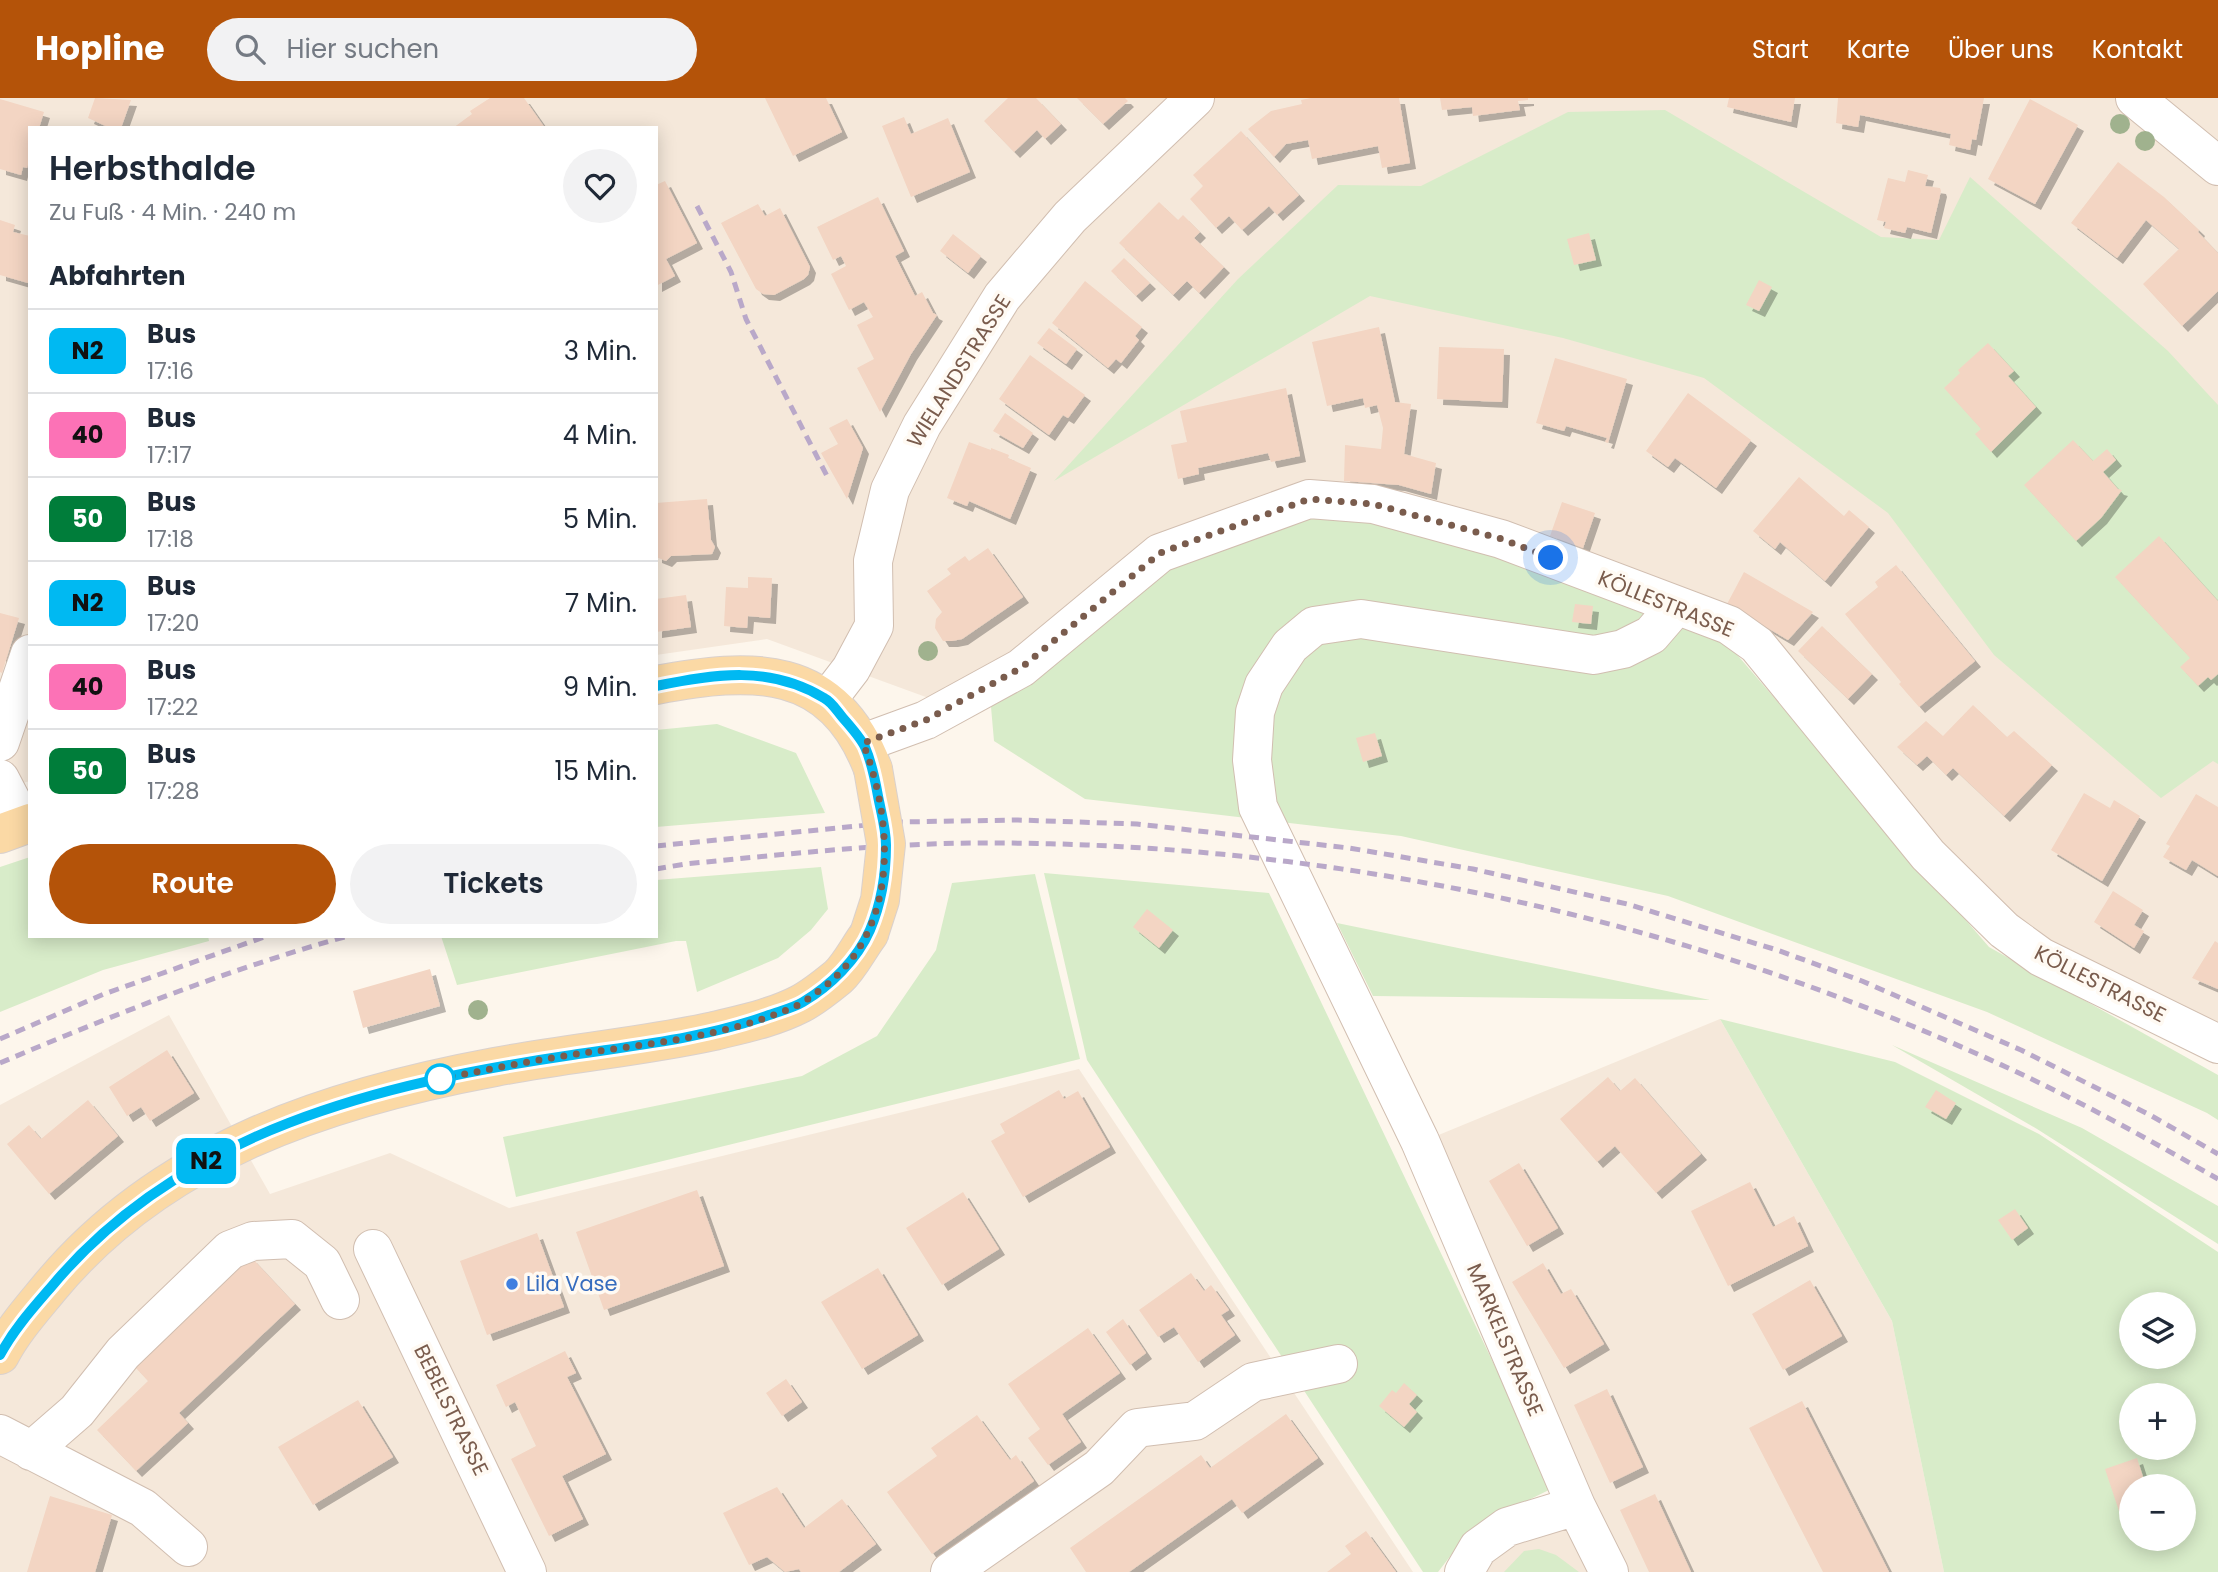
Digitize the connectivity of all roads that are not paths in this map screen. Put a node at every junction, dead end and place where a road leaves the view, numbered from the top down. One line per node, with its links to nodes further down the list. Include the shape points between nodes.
1 (1195, 98): 7 (street, WIELANDSTRASSE, via 1070,218 1002,297 922,425 890,490 873,561 874,626)
2 (2135, 98): 3 (street)
3 (2218, 166)
4 (1676, 606): 9 (street, KÖLLESTRASSE, via 1502,539 1373,504 1309,499 1160,553 1021,668); 12 (street, KÖLLESTRASSE, via 1729,625 1757,645 1928,855 2004,930 2041,957); 18 (street, MARKELSTRASSE, via 1651,635 1623,649 1594,654 1361,619 1314,626 1290,646 1264,685 1255,712 1252,760 1258,807 1404,1107)
5 (28, 660): 8 (street)
6 (658, 685): 7 (main road, via 758,674)
7 (828, 699): 9 (main road)
8 (0, 743)
9 (868, 756): 15 (main road, bridge, via 886,844 880,900 869,934 840,975 800,1004 749,1023 672,1040 417,1084 317,1111 251,1138 168,1181 120,1217 73,1260)
10 (0, 779): 11 (street)
11 (18, 827)
12 (2218, 1044)
13 (373, 1249): 20 (street, BEBELSTRASSE)
14 (340, 1300): 17 (street, via 322,1263 292,1239 253,1241 230,1250 123,1353 77,1411)
15 (3, 1341)
16 (1338, 1364): 21 (street, via 1253,1382 1195,1421 1137,1428 1099,1468)
17 (15, 1442): 19 (street, via 143,1507)
18 (1576, 1506): 22 (street, via 1507,1527 1478,1548); 23 (street, MARKELSTRASSE)
19 (188, 1547)
20 (527, 1572)
21 (950, 1572)
22 (1464, 1572)
23 (1609, 1572)

